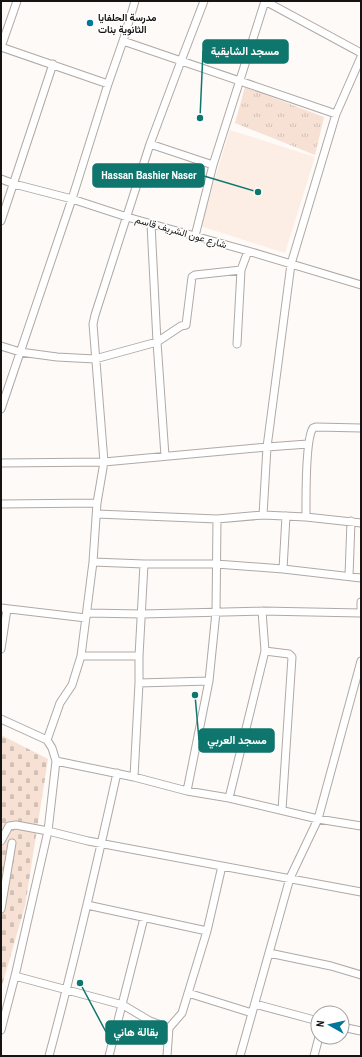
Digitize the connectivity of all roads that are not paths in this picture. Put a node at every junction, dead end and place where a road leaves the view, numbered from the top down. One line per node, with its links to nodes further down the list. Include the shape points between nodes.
1 (17, 1): 6 (street)
2 (135, 1): 5 (street)
3 (204, 1): 8 (street)
4 (265, 1): 7 (street); 11 (street)
5 (123, 40): 8 (street); 12 (street)
6 (1, 47): 10 (street)
7 (361, 53)
8 (181, 61): 11 (street); 14 (street)
9 (360, 61): 13 (street)
10 (52, 64): 12 (street); 17 (street)
11 (240, 81): 13 (street); 15 (street)
12 (108, 84): 18 (street)
13 (336, 114): 24 (street)
14 (150, 144): 15 (street); 19 (street)
15 (213, 165): 22 (street)
16 (1, 179): 17 (street, شارع عون الشريف قاسم)
17 (14, 184): 18 (street, شارع عون الشريف قاسم); 20 (street)
18 (72, 199): 19 (street, شارع عون الشريف قاسم); 30 (street)
19 (127, 217): 21 (street, شارع عون الشريف قاسم); 31 (street, via 95,315)
20 (1, 222)
21 (151, 224): 22 (street, شارع عون الشريف قاسم); 27 (street)
22 (195, 236): 23 (street, شارع عون الشريف قاسم)
23 (248, 251): 24 (street, شارع عون الشريف قاسم); 25 (street)
24 (291, 264): 26 (street, شارع عون الشريف قاسم); 35 (street)
25 (242, 270): 27 (street, via 192,277 186,325); 28 (street)
26 (361, 285)
27 (157, 342): 31 (street); 36 (street)
28 (237, 344)
29 (1, 346): 30 (street)
30 (20, 352): 31 (street); 32 (street)
31 (95, 359): 37 (street)
32 (1, 408)
33 (361, 428): 34 (street, via 313,428)
34 (308, 444): 35 (street); 44 (street)
35 (267, 447): 36 (street); 42 (street)
36 (165, 456): 37 (street)
37 (104, 462): 38 (street); 39 (street)
38 (1, 464)
39 (97, 503): 40 (street); 41 (street)
40 (1, 504)
41 (97, 514): 45 (street); 48 (street)
42 (263, 515): 43 (street); 45 (street)
43 (286, 516): 44 (street); 51 (street)
44 (306, 517): 46 (street)
45 (217, 519): 50 (street)
46 (351, 522): 47 (street); 52 (street)
47 (361, 523)
48 (93, 562): 49 (street); 60 (street)
49 (144, 564): 50 (street); 59 (street)
50 (216, 564): 51 (street); 57 (street)
51 (283, 569): 52 (street)
52 (349, 576): 53 (street)
53 (361, 578)
54 (361, 602): 58 (street)
55 (4, 608): 60 (street); 61 (street)
56 (262, 611): 57 (street); 58 (street); 62 (street)
57 (216, 612): 59 (street); 67 (street)
58 (361, 613)
59 (142, 614): 60 (street); 64 (street)
60 (87, 616): 63 (street)
61 (1, 649)
62 (265, 651): 75 (street); 76 (street, via 290,654 292,657)
63 (81, 656): 64 (street); 70 (street, via 72,685 60,703)
64 (139, 656): 68 (street)
65 (361, 662): 66 (street)
66 (360, 670): 77 (street)
67 (209, 681): 68 (street); 74 (street)
68 (139, 683): 73 (street)
69 (1, 719): 70 (street)
70 (48, 740): 71 (street)
71 (56, 761): 72 (street); 79 (street)
72 (117, 773): 73 (street); 82 (street)
73 (134, 777): 74 (street)
74 (187, 791): 75 (street)
75 (229, 798): 76 (street)
76 (282, 810): 77 (street)
77 (318, 819): 78 (street); 84 (street)
78 (361, 826)
79 (48, 831): 80 (street, via 9,826); 82 (street); 92 (street)
80 (1, 841)
81 (12, 843): 87 (street)
82 (101, 844): 83 (street); 86 (street)
83 (222, 866): 84 (street); 89 (street)
84 (290, 878): 85 (street); 90 (street)
85 (361, 892)
86 (87, 905): 88 (street); 93 (street)
87 (1, 909)
88 (144, 918): 89 (street); 95 (street)
89 (207, 931): 94 (street)
90 (269, 953): 91 (street); 96 (street)
91 (361, 975)
92 (15, 976): 93 (street); 101 (street)
93 (67, 990): 95 (street); 104 (street)
94 (188, 993): 97 (street); 99 (street, via 182,1013)
95 (123, 1004): 99 (street, via 150,1021); 105 (street)
96 (255, 1004): 97 (street); 98 (street)
97 (252, 1013): 107 (street)
98 (310, 1019)
99 (169, 1028): 106 (street)
100 (350, 1029): 102 (street)
101 (1, 1030)
102 (361, 1031)
103 (317, 1045): 108 (street)
104 (49, 1056)
105 (109, 1056)
106 (167, 1056)
107 (240, 1056)
108 (314, 1056)

